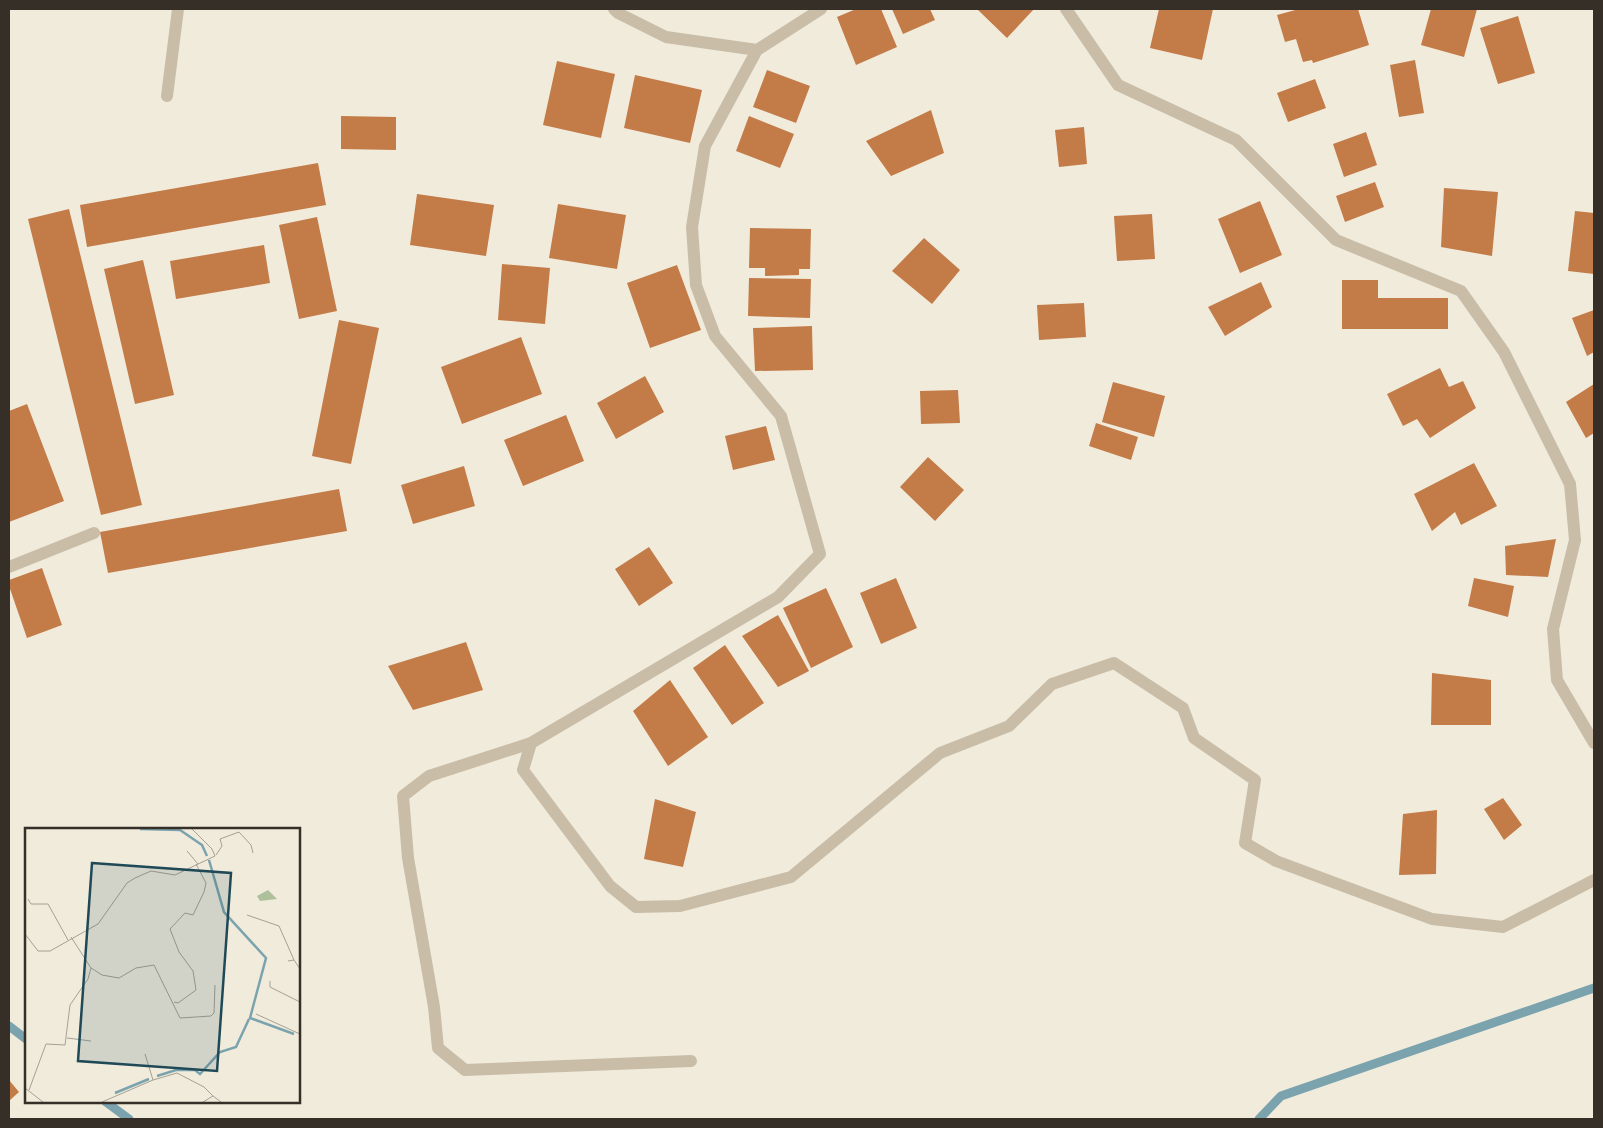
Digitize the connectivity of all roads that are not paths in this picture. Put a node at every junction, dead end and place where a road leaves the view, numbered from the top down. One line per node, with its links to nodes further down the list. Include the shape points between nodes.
1 (178, 9): 6 (street)
2 (614, 9): 5 (street, via 666,38)
3 (821, 9): 5 (street)
4 (1066, 9): 9 (street, via 1118,85 1236,140 1336,240 1461,291 1504,352 1570,484 1575,540 1553,629 1557,680)
5 (757, 50): 10 (street, via 705,146 692,227 696,285 715,336 781,416 820,554 778,596)
6 (167, 96)
7 (94, 534): 8 (street)
8 (9, 567)
9 (1594, 743)
10 (531, 744): 11 (street, via 523,770 610,886 636,907 680,906 791,877 940,753 1009,726 1052,684 1114,663 1183,708 1194,738 1255,780 1245,843 1276,862 1432,919 1504,927); 12 (street, via 429,776 403,796 408,858 438,1048 465,1070)
11 (1594, 880)
12 (691, 1061)

